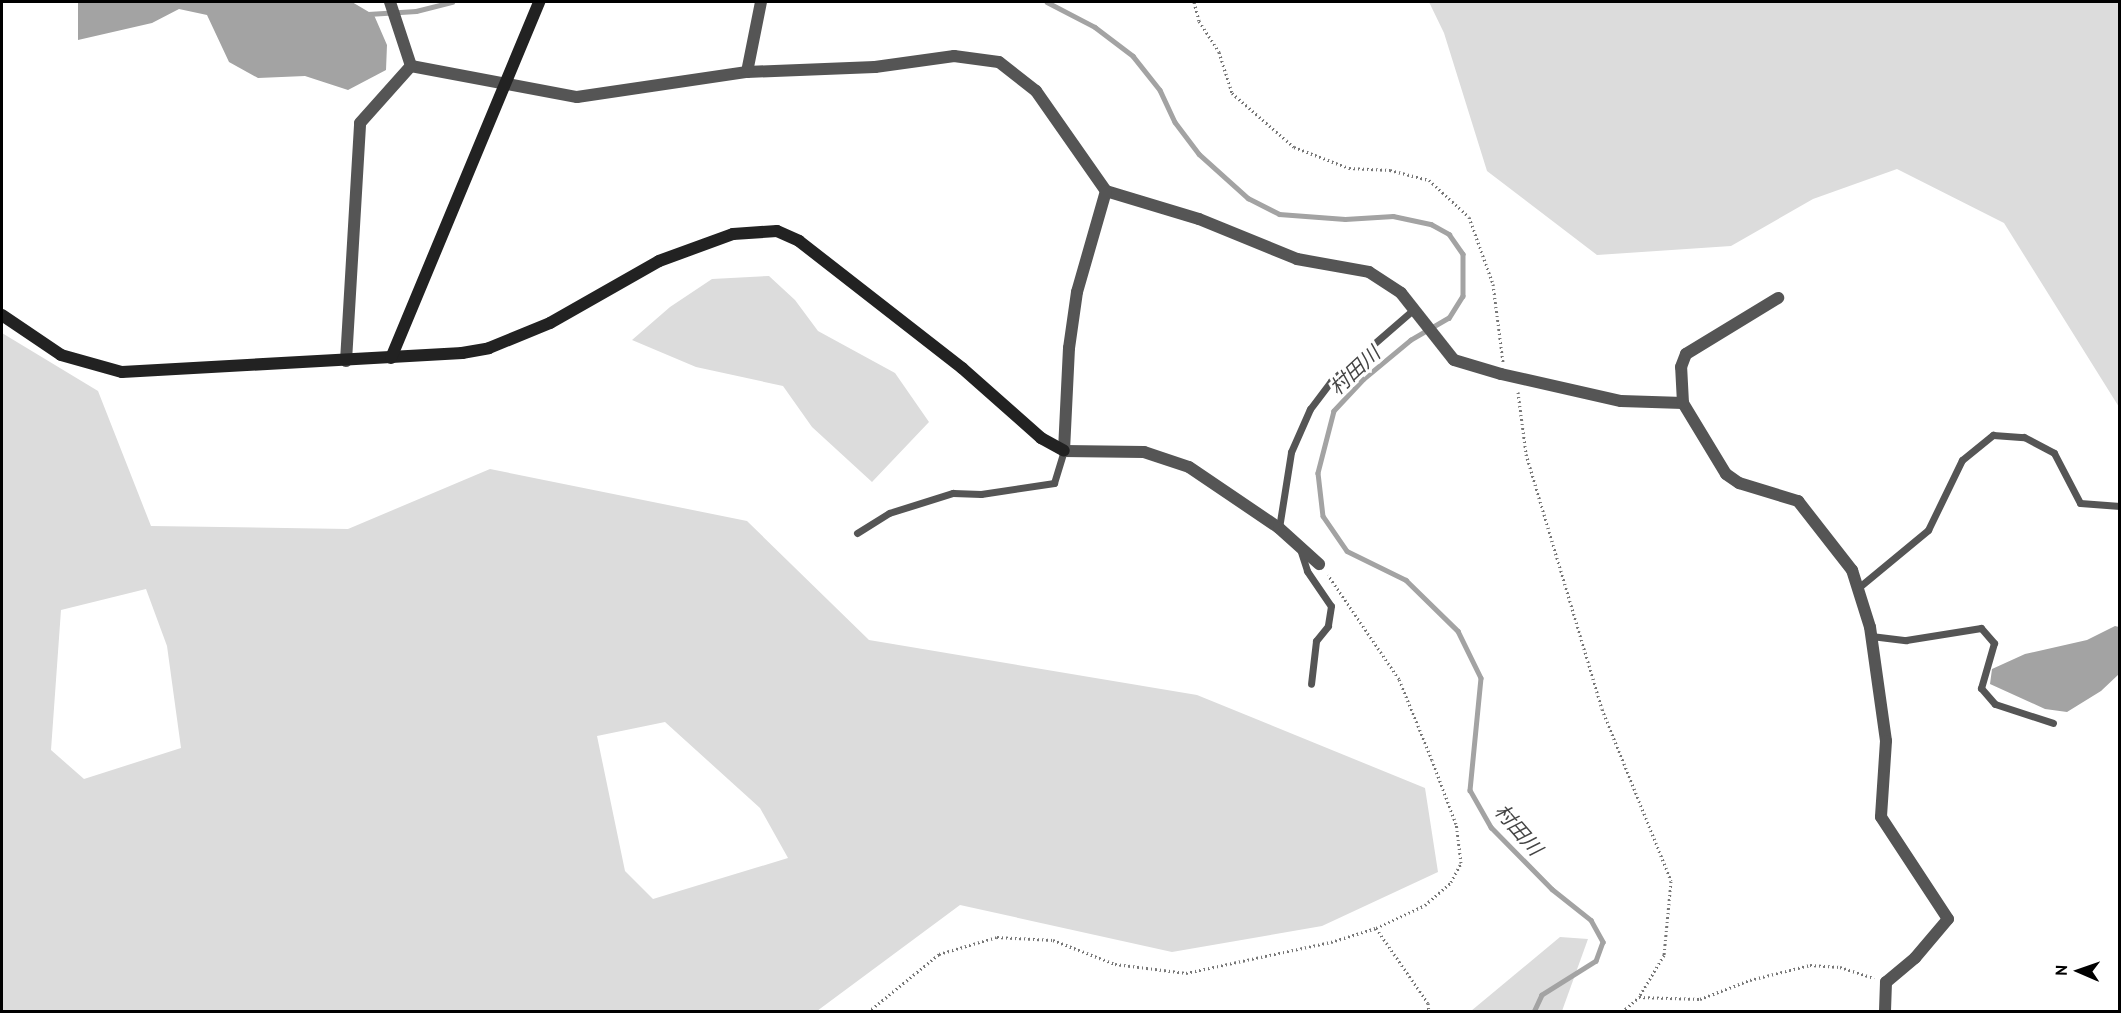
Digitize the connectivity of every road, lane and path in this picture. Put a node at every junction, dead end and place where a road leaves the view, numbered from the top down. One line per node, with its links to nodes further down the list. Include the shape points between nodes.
1 (390, 2): 5 (street)
2 (539, 2): 11 (street)
3 (761, 2): 6 (street)
4 (1194, 2): 13 (path, via 1199,21 1219,52 1232,93 1294,147 1349,168 1390,170 1429,180 1469,217 1492,284)
5 (411, 66): 6 (street, via 577,97); 12 (street, via 360,123)
6 (747, 72): 7 (street, via 875,67 954,56 999,62 1036,91)
7 (1107, 191): 9 (street, via 1199,219 1297,259 1369,272 1401,293); 15 (street, via 1077,292 1069,348)
8 (1778, 298): 14 (street, via 1686,354 1681,367)
9 (1414, 309): 13 (street, via 1454,360); 17 (lane, via 1331,381 1310,409 1292,453)
10 (2, 315): 12 (street, via 61,355 122,372)
11 (391, 358): 12 (street); 15 (street, via 489,348 550,322 659,261 733,234 777,231 799,241 962,368 1041,438)
12 (346, 361)
13 (1510, 377): 14 (street, via 1621,401); 27 (path, via 1526,454 1602,709 1671,881 1664,955)
14 (1683, 404): 21 (street, via 1726,474 1739,483 1798,501 1852,570)
15 (1064, 451): 17 (street, via 1144,452 1189,467); 18 (lane, via 1054,483 981,494 953,493 889,513)
16 (2120, 506): 21 (lane, via 2079,503 2054,453 2024,436 1993,435 1962,460 1928,530)
17 (1279, 528): 19 (street)
18 (857, 533)
19 (1300, 546): 20 (street); 23 (lane, via 1307,571 1331,606 1328,626 1316,641)
20 (1319, 564): 25 (path, via 1399,679 1456,824 1461,863 1451,882 1425,905)
21 (1858, 588): 22 (street)
22 (1871, 636): 24 (lane, via 1906,640 1981,628 1994,643 1981,688 1995,704); 26 (street, via 1886,741 1881,817 1948,919 1915,958)
23 (1311, 684)
24 (2053, 723)
25 (1376, 928): 28 (path, via 1331,942 1186,973 1115,964 1053,940 997,937 939,954); 29 (path)
26 (1886, 982): 27 (path, via 1840,967 1810,965 1750,980 1700,999); 31 (street)
27 (1639, 997): 30 (path)
28 (868, 1011)
29 (1429, 1011)
30 (1622, 1011)
31 (1885, 1011)

